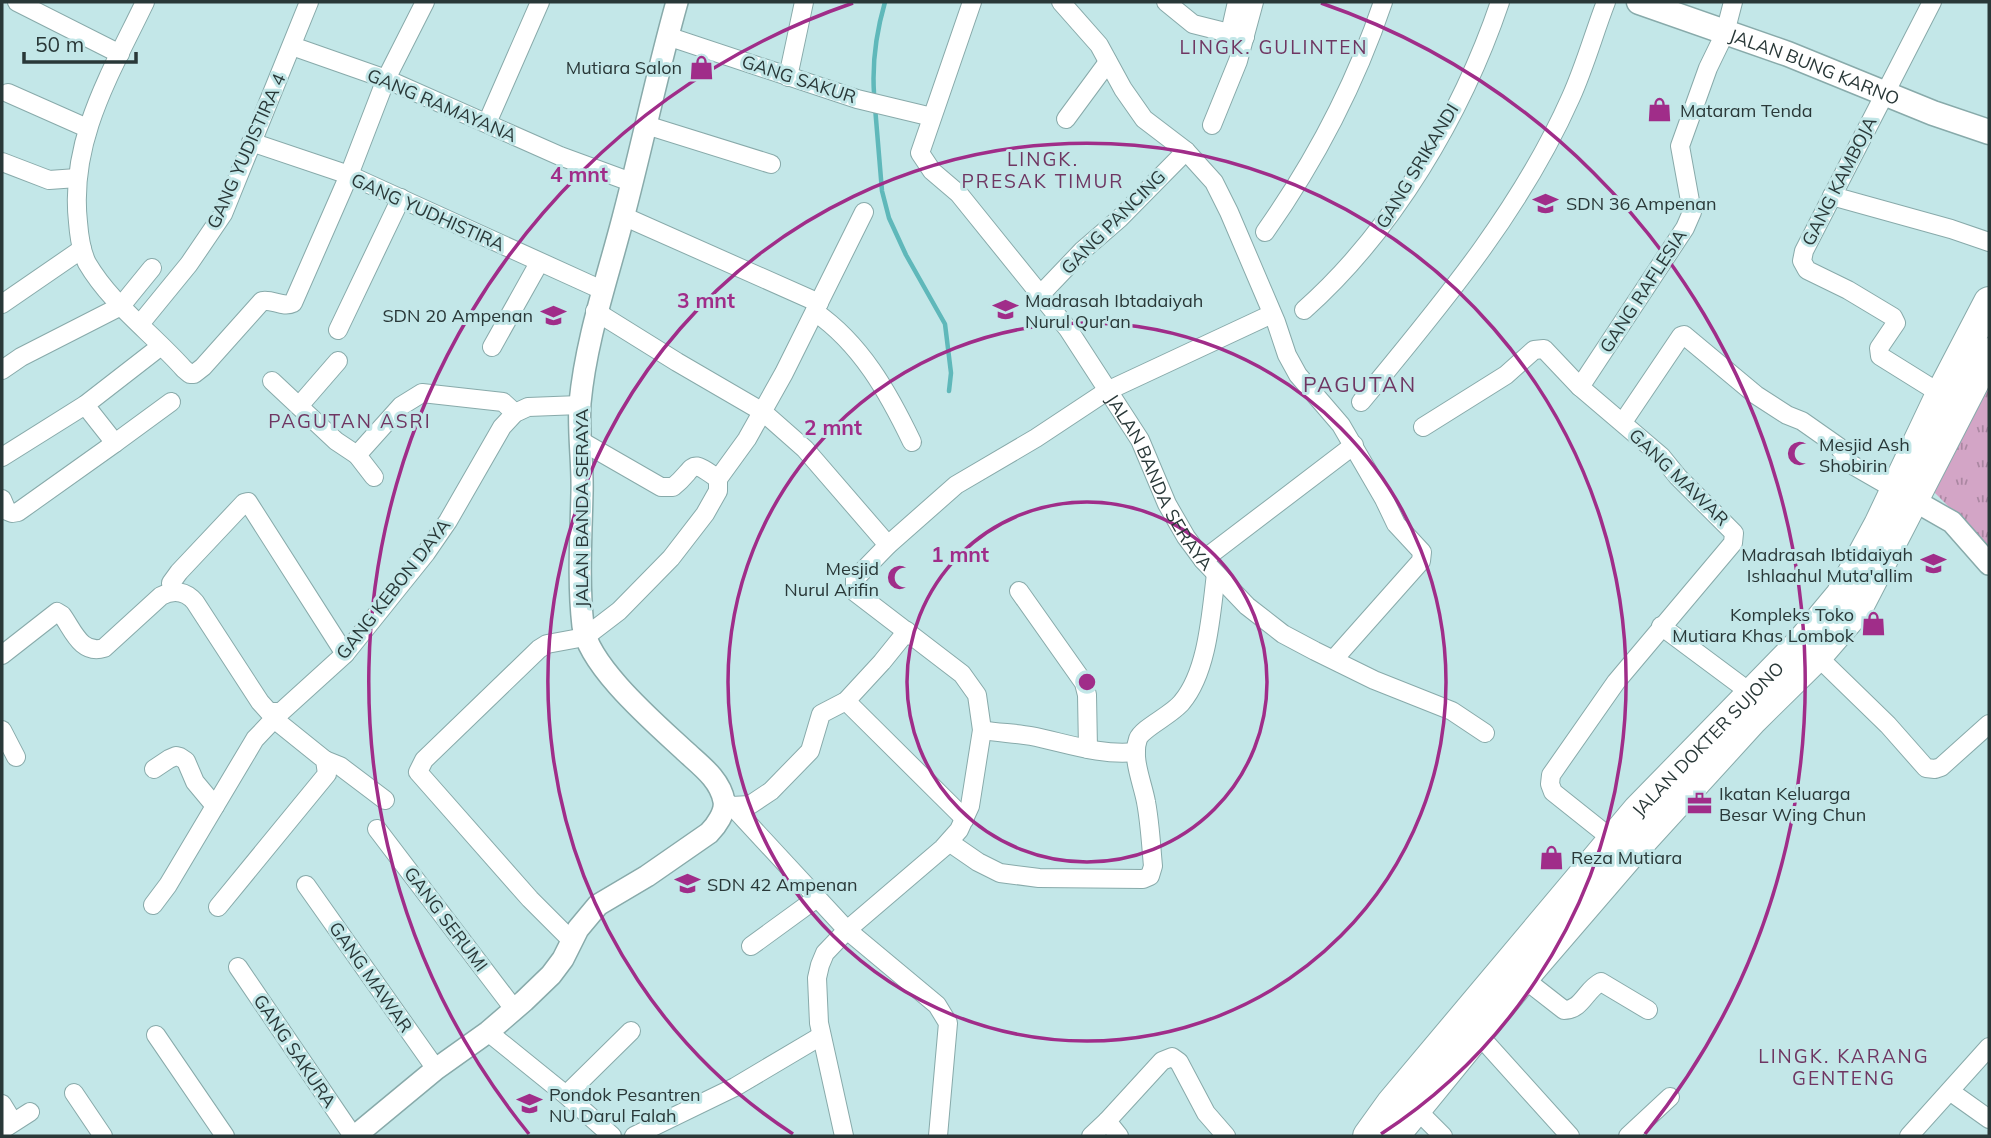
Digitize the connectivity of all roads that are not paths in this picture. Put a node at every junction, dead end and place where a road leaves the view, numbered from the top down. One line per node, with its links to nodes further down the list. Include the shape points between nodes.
1 (17, 2): 23 (street)
2 (145, 2): 23 (street)
3 (425, 2): 26 (street)
4 (540, 2): 31 (street)
5 (677, 2): 21 (street, JALAN BANDA SERAYA)
6 (804, 2): 25 (street)
7 (972, 2): 29 (street)
8 (1061, 2): 24 (street)
9 (1166, 2): 20 (street, via 1193,24)
10 (1237, 2): 20 (street)
11 (1254, 2): 20 (street)
12 (1383, 2): 47 (street, via 1334,122)
13 (1500, 2): 58 (street, GANG SRIKANDI, via 1461,94 1393,211 1352,263)
14 (1606, 2): 73 (street, via 1568,104 1500,227)
15 (1639, 2): 19 (main road, JALAN BUNG KARNO)
16 (1733, 2): 19 (street, GANG RAFLESIA)
17 (1932, 2): 28 (street, GANG KAMBOJA)
18 (301, 4): 22 (street, GANG YUDISTIRA 4)
19 (1725, 33): 28 (main road, JALAN BUNG KARNO); 69 (street, GANG RAFLESIA, via 1680,146 1692,212)
20 (1237, 35): 33 (street, via 1238,61)
21 (667, 36): 25 (street, GANG SAKUR); 32 (street, JALAN BANDA SERAYA)
22 (292, 46): 26 (street, GANG RAMAYANA); 36 (street, GANG YUDISTIRA 4)
23 (120, 54): 34 (street)
24 (1108, 62): 30 (street); 37 (street, via 1144,119)
25 (788, 77): 29 (street, GANG SAKUR)
26 (386, 79): 31 (street, GANG RAMAYANA); 40 (street)
27 (8, 93): 34 (street)
28 (1885, 94): 35 (main road, JALAN BUNG KARNO); 43 (street, GANG KAMBOJA)
29 (932, 117): 53 (street, JALAN BANDA SERAYA, via 920,153 923,161 959,194)
30 (1066, 119)
31 (487, 123): 42 (street, GANG RAMAYANA)
32 (646, 125): 39 (street); 42 (street, JALAN BANDA SERAYA)
33 (1212, 125)
34 (87, 128): 41 (street)
35 (1989, 132)
36 (251, 142): 40 (street, GANG YUDHISTIRA); 61 (street, GANG YUDISTIRA 4, via 223,214)
37 (1186, 151): 53 (street, GANG PANCING); 60 (street, via 1222,196)
38 (2, 162): 41 (street, via 49,180)
39 (771, 164)
40 (349, 175): 44 (street, GANG YUDHISTIRA); 64 (street, via 295,300 288,306 262,301 194,374)
41 (77, 178): 49 (street)
42 (631, 182): 46 (street, JALAN BANDA SERAYA)
43 (1832, 196): 48 (street); 71 (street, GANG KAMBOJA, via 1803,253 1803,264 1894,317 1896,323 1880,356)
44 (401, 198): 50 (street, GANG YUDHISTIRA); 62 (street)
45 (864, 212): 57 (street)
46 (623, 216): 52 (street, JALAN BANDA SERAYA); 57 (street)
47 (1265, 233)
48 (1989, 242)
49 (82, 249): 55 (street); 56 (street, via 105,289)
50 (539, 263): 52 (street, GANG YUDHISTIRA); 63 (street)
51 (152, 268): 56 (street)
52 (602, 290): 59 (street, JALAN BANDA SERAYA)
53 (1041, 294): 70 (street, JALAN BANDA SERAYA)
54 (1989, 302): 71 (highway, JALAN DOKTER SUJONO)
55 (2, 304)
56 (121, 306): 61 (street); 67 (street)
57 (817, 307): 77 (street); 82 (street, via 873,370)
58 (1304, 310)
59 (595, 312): 75 (street, JALAN BANDA SERAYA); 77 (street)
60 (1272, 314): 70 (street); 84 (street, via 1298,375)
61 (140, 324): 64 (street)
62 (338, 330)
63 (492, 347)
64 (165, 350): 74 (street)
65 (1989, 353): 89 (highway)
66 (338, 361): 76 (street)
67 (2, 370)
68 (272, 381): 76 (street)
69 (1580, 387): 79 (street, GANG MAWAR); 80 (street, GANG MAWAR, via 1546,350 1534,350 1506,375)
70 (1107, 391): 91 (street, via 956,485); 92 (street, JALAN BANDA SERAYA, via 1140,440 1167,503)
71 (1941, 394): 89 (highway, JALAN DOKTER SUJONO)
72 (171, 402): 83 (street)
73 (1360, 402)
74 (85, 405): 83 (street); 86 (street)
75 (580, 405): 78 (street, via 528,407); 81 (street, JALAN BANDA SERAYA)
76 (299, 407): 85 (street)
77 (763, 412): 88 (street); 91 (street, via 805,449)
78 (515, 413): 85 (street, via 503,402 422,393 401,406); 100 (street, GANG KEBON DAYA, via 426,553)
79 (1623, 422): 89 (street, via 1684,335 1756,396 1802,421 1839,447 1849,463); 97 (street, GANG MAWAR, via 1734,533 1733,543)
80 (1423, 427)
81 (581, 441): 88 (street, via 661,487 673,487 695,466); 99 (street, JALAN BANDA SERAYA, via 580,581)
82 (912, 442)
83 (115, 443): 90 (street, via 18,512 12,513)
84 (1354, 445): 92 (street); 103 (street, via 1396,524 1423,556)
85 (357, 455): 87 (street)
86 (2, 457)
87 (374, 477)
88 (718, 479): 99 (street, via 717,494 671,558 619,611)
89 (1905, 495): 93 (street, via 1952,522); 102 (highway, via 1889,551 1856,611); 104 (highway, JALAN DOKTER SUJONO, via 1841,596)
90 (4, 505)
91 (887, 545): 98 (street, via 855,579 855,592)
92 (1203, 560): 94 (street, JALAN BANDA SERAYA)
93 (1989, 564)
94 (1216, 574): 103 (street, JALAN BANDA SERAYA, via 1283,634); 112 (street, via 1208,635 1194,685 1173,712 1145,729)
95 (172, 591): 100 (street, via 171,583 179,572 248,502); 101 (street, via 97,650 84,645 59,612); 106 (street, via 193,599 260,702)
96 (1019, 591): 111 (street, via 1084,683)
97 (1661, 626): 104 (street); 121 (street, GANG MAWAR, via 1550,778 1553,792)
98 (906, 631): 105 (street); 109 (street, via 970,683 977,695)
99 (585, 637): 117 (street, JALAN BANDA SERAYA, via 611,677 711,775); 128 (street, via 539,649 418,769)
100 (345, 654): 106 (street, GANG KEBON DAYA)
101 (2, 655)
102 (1818, 656): 107 (street, via 1928,768 1941,767); 130 (highway)
103 (1334, 659): 110 (street, JALAN BANDA SERAYA, via 1452,711)
104 (1751, 693): 121 (highway, JALAN DOKTER SUJONO)
105 (846, 701): 117 (street, via 821,714 810,751 771,791 750,805); 119 (street)
106 (274, 716): 114 (street); 118 (street, GANG KEBON DAYA)
107 (1989, 724)
108 (2, 730): 113 (street)
109 (982, 730): 111 (street); 119 (street)
110 (1485, 733)
111 (1088, 749): 112 (street)
112 (1136, 752): 122 (street, via 1153,866 1146,879 1000,873)
113 (16, 757)
114 (325, 760): 116 (street); 126 (street, via 327,774 321,783)
115 (154, 769): 118 (street, via 180,757)
116 (385, 800)
117 (728, 804): 124 (street); 128 (street, via 709,833 605,899)
118 (215, 806): 125 (street, GANG KEBON DAYA)
119 (965, 819): 122 (street)
120 (377, 829): 133 (street, GANG SERUMI)
121 (1612, 839): 130 (highway, JALAN DOKTER SUJONO)
122 (948, 842): 127 (street)
123 (306, 886): 141 (street, GANG MAWAR)
124 (817, 898): 127 (street); 129 (street)
125 (153, 905)
126 (218, 907)
127 (847, 930): 139 (street, via 825,953 818,972); 158 (street, via 937,1005 948,1023)
128 (572, 942): 133 (street, via 551,975)
129 (751, 946)
130 (1534, 948): 132 (highway); 161 (highway, JALAN DOKTER SUJONO)
131 (237, 967): 155 (street, GANG SAKURA)
132 (1523, 978): 134 (street, via 1564,1010 1574,1009 1601,982); 137 (highway)
133 (514, 1009): 136 (street)
134 (1648, 1010)
135 (631, 1031): 144 (street)
136 (488, 1032): 141 (street); 144 (street)
137 (1478, 1034): 147 (highway); 164 (street)
138 (156, 1035): 154 (street)
139 (821, 1036): 152 (street); 157 (street, via 734,1087)
140 (1989, 1047): 142 (street)
141 (436, 1069): 155 (street)
142 (1951, 1091): 149 (street); 166 (street)
143 (74, 1093): 153 (street)
144 (566, 1095): 156 (street)
145 (1670, 1097): 165 (street)
146 (2, 1104): 150 (street)
147 (1415, 1108): 162 (highway); 163 (street)
148 (30, 1112): 150 (street)
149 (1989, 1119)
150 (7, 1126)
151 (1098, 1130): 159 (street); 160 (street, via 1162,1061 1172,1057 1206,1113)
152 (838, 1134)
153 (103, 1136)
154 (225, 1136)
155 (354, 1136)
156 (612, 1136)
157 (634, 1136)
158 (938, 1136)
159 (1119, 1136)
160 (1226, 1136)
161 (1367, 1136)
162 (1394, 1136)
163 (1443, 1136)
164 (1570, 1136)
165 (1628, 1136)
166 (1909, 1136)

